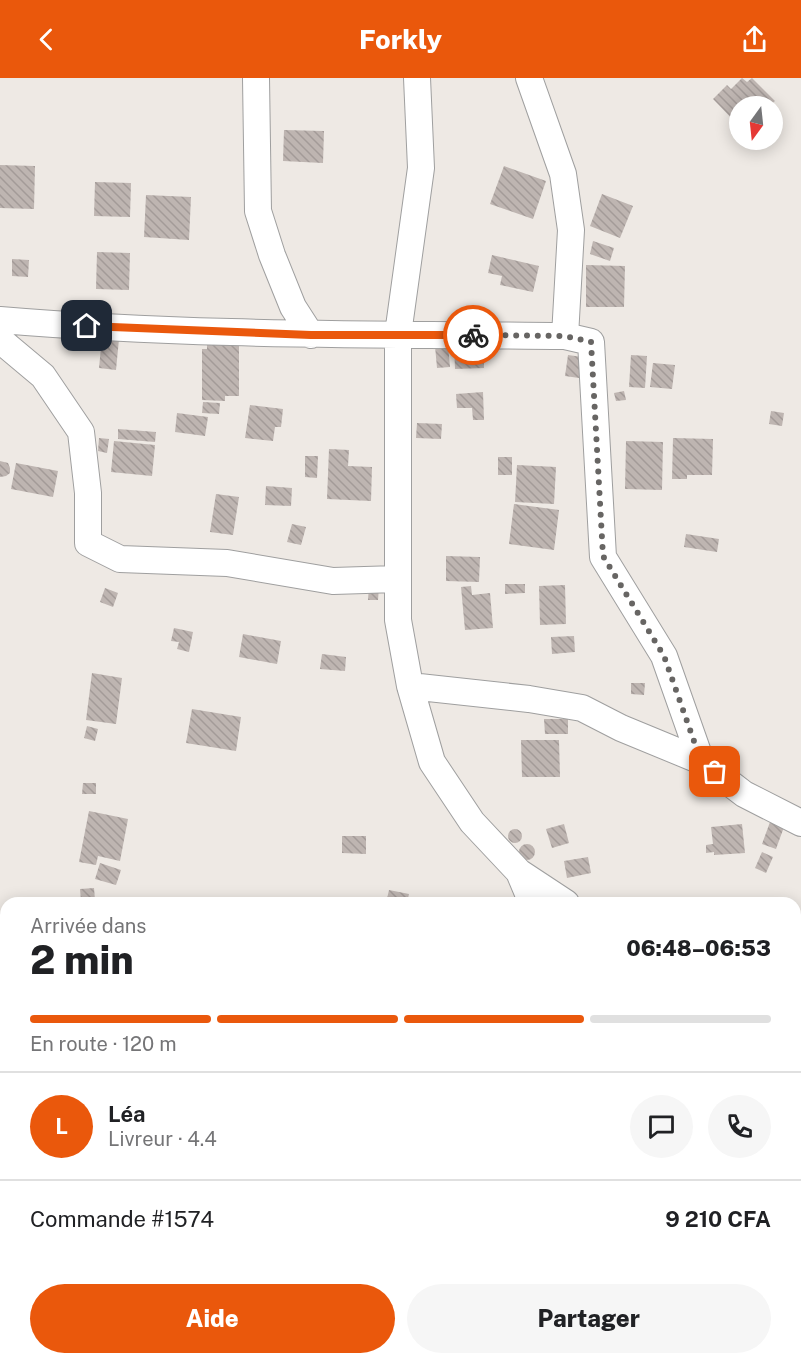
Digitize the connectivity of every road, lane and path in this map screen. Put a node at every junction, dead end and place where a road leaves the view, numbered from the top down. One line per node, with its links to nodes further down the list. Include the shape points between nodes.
1 (256, 78): 6 (street, via 258,211 293,307)
2 (417, 78): 5 (street, via 421,168)
3 (529, 78): 7 (street, via 562,174 571,230)
4 (0, 320): 6 (street)
5 (398, 334): 6 (street); 7 (street); 9 (street)
6 (311, 335)
7 (565, 336): 11 (street, via 591,342 603,556 664,656)
8 (0, 340): 9 (street, via 43,376 81,432 88,493 88,543 120,559 227,563 333,581)
9 (397, 579): 10 (street, via 398,620)
10 (410, 686): 11 (street, via 582,708); 13 (street, via 432,762 472,822)
11 (701, 761): 12 (street, via 744,794)
12 (799, 818)
13 (519, 872): 14 (street); 15 (street)
14 (529, 897)
15 (557, 897)

